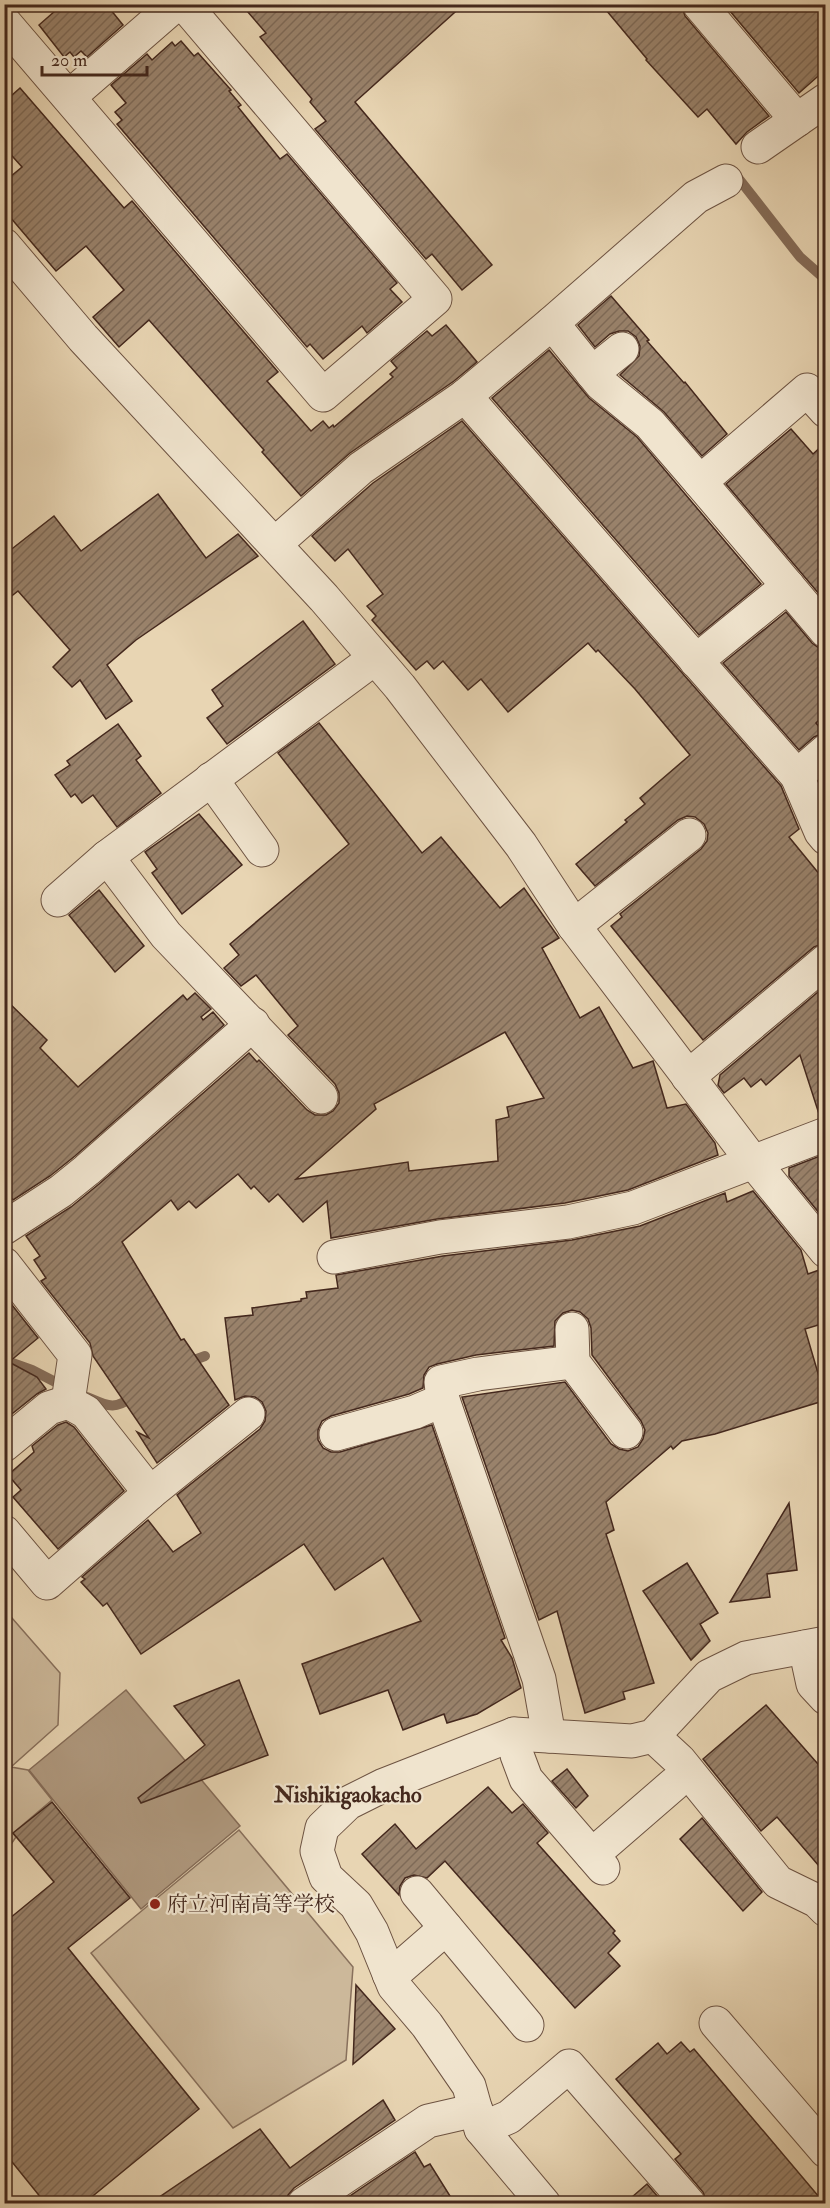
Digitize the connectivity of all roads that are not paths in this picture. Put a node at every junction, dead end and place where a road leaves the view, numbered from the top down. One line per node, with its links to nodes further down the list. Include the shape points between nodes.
1 (13, 4): 5 (street)
2 (176, 4): 7 (street)
3 (184, 4): 7 (street, via 435,299 322,394)
4 (699, 4): 9 (street)
5 (4, 12)
6 (4, 22): 7 (street)
7 (69, 97)
8 (825, 100): 9 (street)
9 (797, 120): 10 (street)
10 (758, 147)
11 (726, 181): 13 (street, via 696,197)
12 (4, 244): 19 (street, via 83,338)
13 (552, 323): 15 (street); 16 (street)
14 (622, 349): 15 (street)
15 (592, 373): 18 (street, via 650,424)
16 (465, 396): 19 (street, via 362,468); 23 (street)
17 (824, 406): 18 (street, via 807,390)
18 (700, 482): 20 (street)
19 (275, 544): 22 (street)
20 (788, 586): 21 (street); 23 (street)
21 (825, 631)
22 (375, 658): 26 (street); 32 (street, via 521,845)
23 (696, 661): 25 (street)
24 (825, 751): 25 (street)
25 (797, 776): 28 (street)
26 (211, 779): 29 (street); 30 (street)
27 (689, 835): 32 (street)
28 (825, 838)
29 (262, 850)
30 (107, 857): 31 (street); 34 (street, via 166,935)
31 (58, 900)
32 (574, 926): 35 (street)
33 (825, 962): 35 (street)
34 (253, 1024): 36 (street); 39 (street, via 87,1170)
35 (688, 1077): 38 (street)
36 (321, 1097)
37 (825, 1134): 38 (street)
38 (753, 1162): 40 (street); 41 (street, via 633,1208 568,1222 440,1237)
39 (4, 1228)
40 (825, 1251)
41 (334, 1257)
42 (4, 1264): 45 (street, via 75,1355)
43 (572, 1329): 44 (street)
44 (573, 1362): 46 (street, via 441,1382); 48 (street)
45 (70, 1393): 50 (street); 51 (street)
46 (443, 1400): 49 (street, via 416,1412); 56 (street, via 539,1679)
47 (248, 1414): 51 (street)
48 (626, 1432)
49 (336, 1434)
50 (4, 1445)
51 (150, 1493): 52 (street, via 48,1584)
52 (4, 1532)
53 (815, 1645): 54 (street, via 813,1684); 57 (street, via 746,1658 709,1676)
54 (825, 1698)
55 (514, 1734): 56 (street); 58 (street, via 526,1779 598,1861); 62 (street, via 384,1785 348,1803 322,1828 317,1851 326,1877 356,1905)
56 (549, 1736): 57 (street, via 632,1742)
57 (653, 1736): 60 (street, via 679,1760 778,1882 818,1901)
58 (674, 1784)
59 (417, 1893): 61 (street)
60 (825, 1910)
61 (446, 1928): 62 (street); 64 (street)
62 (389, 1974): 65 (street, via 469,2086)
63 (716, 2023): 66 (street)
64 (527, 2025)
65 (478, 2120): 67 (street, via 428,2121); 68 (street); 69 (street, via 509,2116 569,2066)
66 (825, 2148)
67 (303, 2204)
68 (544, 2204)
69 (689, 2204)

